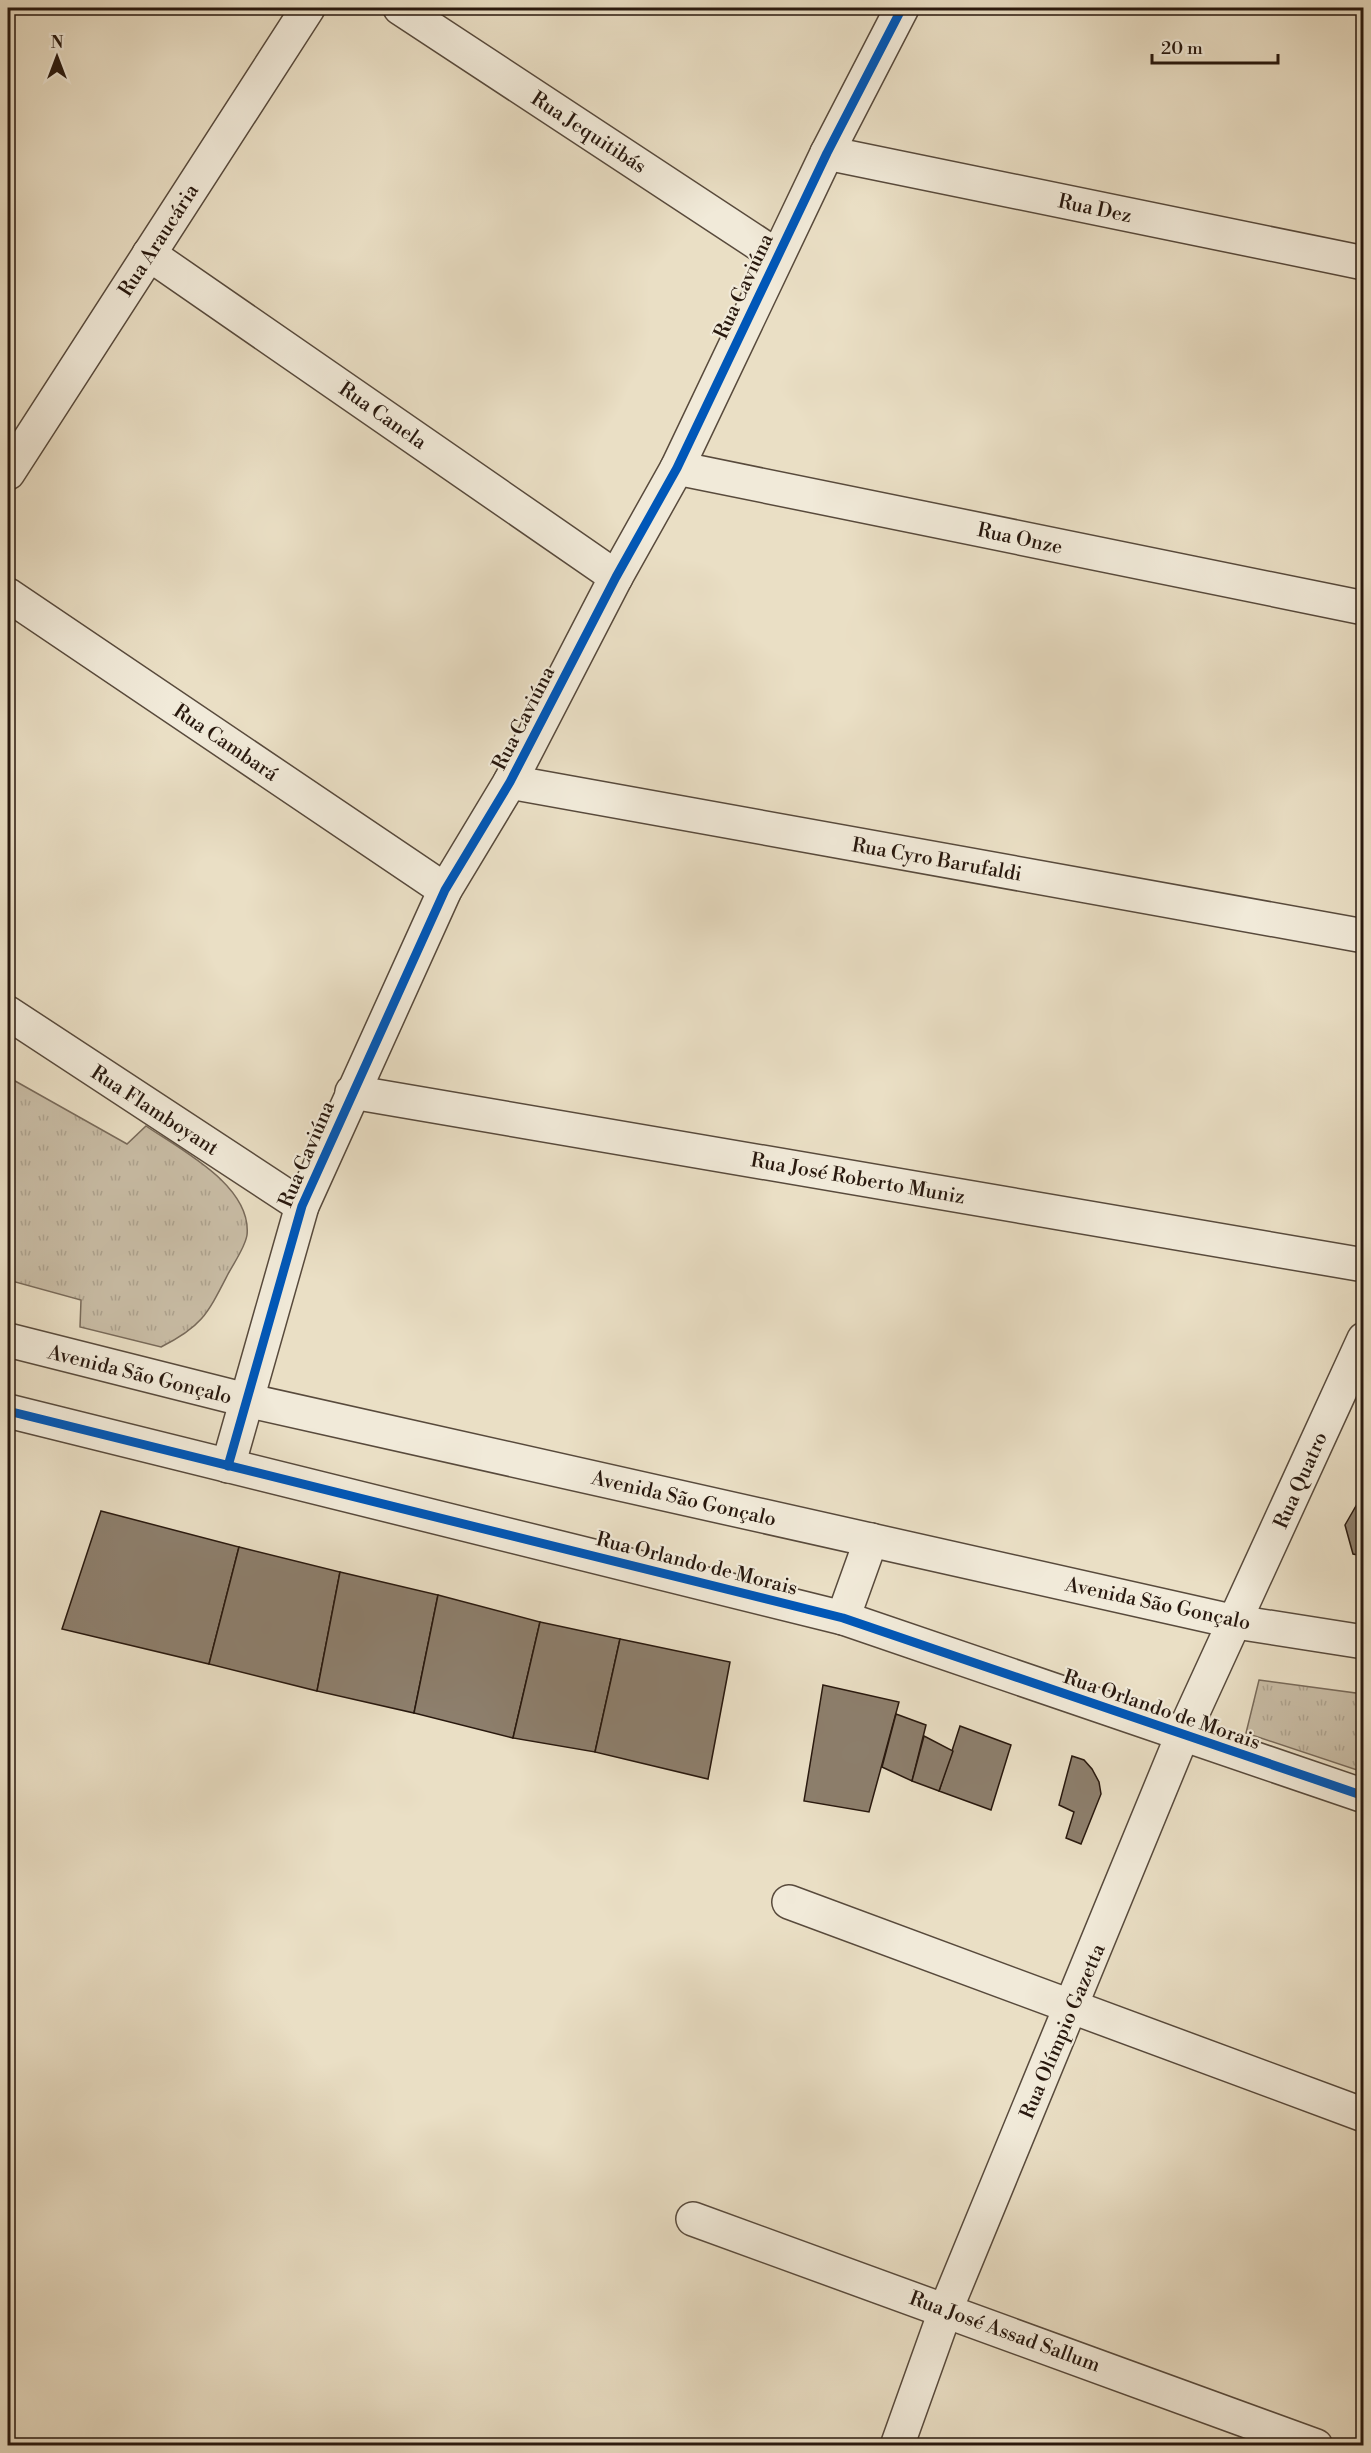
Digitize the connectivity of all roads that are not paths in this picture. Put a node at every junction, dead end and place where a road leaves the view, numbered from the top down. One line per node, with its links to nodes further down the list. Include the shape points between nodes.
1 (308, 8): 5 (street, Rua Araucária)
2 (400, 8): 6 (street, Rua Jequitibás)
3 (902, 8): 4 (street, Rua Caviúna)
4 (827, 153): 6 (street, Rua Caviúna); 7 (street, Rua Dez)
5 (149, 254): 9 (street, Rua Araucária); 10 (street, Rua Canela)
6 (777, 256): 8 (street, Rua Caviúna)
7 (1364, 263)
8 (677, 468): 10 (street, Rua Caviúna); 12 (street, Rua Onze)
9 (8, 473)
10 (616, 577): 13 (street, Rua Caviúna)
11 (8, 595): 14 (street, Rua Cambará)
12 (1364, 608)
13 (510, 782): 14 (street, Rua Caviúna); 15 (street, Rua Cyro Barufaldi)
14 (445, 890): 17 (street, Rua Caviúna)
15 (1364, 936)
16 (8, 1013): 18 (street, Rua Flamboyant)
17 (352, 1092): 18 (street, Rua Caviúna); 19 (street, Rua José Roberto Muniz)
18 (302, 1206): 22 (street, Rua Caviúna)
19 (1364, 1265)
20 (1364, 1339): 27 (street, Rua Quatro)
21 (8, 1340): 22 (street, Avenida São Gonçalo)
22 (246, 1400): 24 (street, Rua Caviúna); 25 (street, Avenida São Gonçalo)
23 (8, 1411): 24 (street, Rua Orlando de Morais)
24 (228, 1466): 26 (street, Rua Orlando de Morais)
25 (871, 1540): 26 (street); 27 (street, Avenida São Gonçalo)
26 (843, 1618): 29 (street, Rua Orlando de Morais)
27 (1236, 1622): 28 (street, Avenida São Gonçalo); 29 (street, Rua Olímpio Gazetta)
28 (1364, 1642)
29 (1182, 1736): 30 (street, Rua Orlando de Morais); 32 (street, Rua Olímpio Gazetta)
30 (1364, 1797)
31 (789, 1902): 32 (street)
32 (1073, 2005): 33 (street); 35 (street, Rua Olímpio Gazetta)
33 (1364, 2115)
34 (693, 2219): 35 (street, Rua José Assad Sallum)
35 (946, 2309): 36 (street, Rua Olímpio Gazetta); 37 (street, Rua José Assad Sallum)
36 (897, 2445)
37 (1316, 2445)

